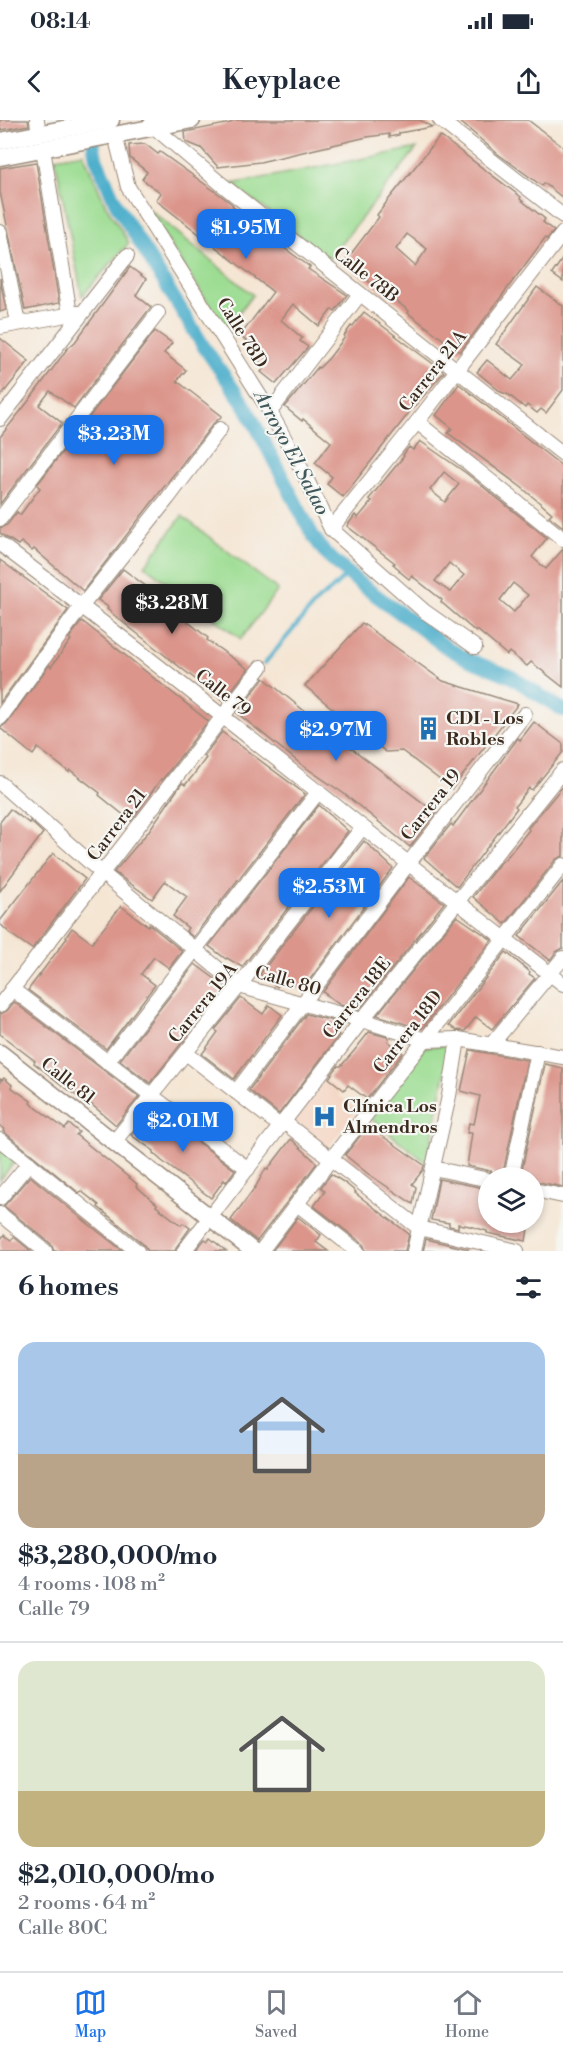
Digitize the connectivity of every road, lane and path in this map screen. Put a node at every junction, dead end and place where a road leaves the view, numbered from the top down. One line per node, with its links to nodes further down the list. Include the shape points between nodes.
1 (192, 120): 3 (street)
2 (440, 120): 8 (street)
3 (153, 124): 4 (street); 12 (street, Calle 78B)
4 (108, 126): 5 (street, via 71,136); 18 (street, Calle 78D, via 128,187)
5 (40, 134): 6 (street); 7 (street); 13 (street)
6 (0, 141)
7 (0, 157)
8 (563, 216)
9 (0, 232): 15 (street)
10 (563, 233): 17 (street, Carrera 21A)
11 (127, 256): 13 (street)
12 (360, 294): 17 (street, Calle 78B); 18 (street)
13 (76, 313): 15 (street); 19 (street)
14 (158, 313): 23 (street)
15 (18, 323): 16 (street)
16 (0, 327)
17 (457, 370): 20 (street, Carrera 21A); 22 (street, Calle 78B)
18 (270, 412): 24 (street, Calle 78D)
19 (0, 419)
20 (417, 422): 24 (street, Carrera 21A); 25 (street)
21 (220, 429): 27 (street)
22 (563, 454)
23 (0, 519)
24 (330, 529): 28 (street, Calle 78D, via 424,611)
25 (563, 539)
26 (0, 544): 27 (street, Calle 79)
27 (81, 607): 31 (street, Calle 79); 32 (street)
28 (475, 647)
29 (261, 667): 31 (street, Carrera 21)
30 (525, 714): 37 (street, Carrera 19)
31 (223, 717): 35 (street, Calle 79); 39 (street, Carrera 21)
32 (0, 718)
33 (563, 770): 40 (street, Carrera 18E)
34 (0, 783): 39 (street, Calle 80)
35 (319, 791): 36 (street, Calle 79); 42 (street)
36 (362, 828): 37 (street, Calle 79); 46 (street, Carrera 19A)
37 (408, 864): 40 (street, Calle 79); 48 (street, Carrera 19)
38 (563, 865): 41 (street, Carrera 18D)
39 (103, 874): 42 (street, Calle 80); 47 (street, Carrera 21)
40 (456, 902): 41 (street, Calle 79); 50 (street, Carrera 18E)
41 (503, 938): 44 (street, Calle 79); 52 (street, Carrera 18D)
42 (194, 951): 46 (street, Calle 80); 58 (street)
43 (563, 958): 44 (street)
44 (550, 974): 45 (street, Calle 79); 53 (street)
45 (563, 984)
46 (239, 986): 48 (street, Calle 80); 56 (street, Carrera 19A)
47 (12, 989): 49 (street, Carrera 21); 58 (street)
48 (302, 1004): 50 (street, Calle 80); 59 (street, Carrera 19)
49 (0, 1005)
50 (362, 1020): 52 (street, Calle 80); 61 (street, Carrera 18E)
51 (458, 1039): 52 (street, Calle 80); 53 (street, Calle 80); 67 (street)
52 (425, 1040): 64 (street, Carrera 18D)
53 (491, 1045): 54 (street, Calle 80)
54 (538, 1052): 57 (street, Calle 80); 66 (street)
55 (0, 1053): 63 (street, Calle 81)
56 (186, 1053): 59 (street); 60 (street, Carrera 19A)
57 (563, 1057)
58 (108, 1062): 60 (street)
59 (236, 1092): 61 (street)
60 (152, 1095): 63 (street, Carrera 19A); 68 (street)
61 (282, 1124): 64 (street); 68 (street, Carrera 18E)
62 (0, 1140): 65 (street)
63 (114, 1142): 75 (street, Calle 81)
64 (331, 1159): 73 (street, Carrera 18D); 76 (street)
65 (29, 1163): 72 (street); 78 (street)
66 (513, 1167)
67 (433, 1168): 69 (street); 76 (street)
68 (248, 1169): 75 (street, Carrera 18E)
69 (478, 1178)
70 (544, 1192): 71 (street)
71 (563, 1196)
72 (0, 1198)
73 (297, 1204): 81 (street, Carrera 18D); 82 (street)
74 (0, 1214): 77 (street)
75 (210, 1217): 79 (street, Carrera 18E); 80 (street, Calle 81)
76 (419, 1228): 83 (street); 84 (street)
77 (45, 1251)
78 (137, 1251)
79 (184, 1251)
80 (253, 1251)
81 (261, 1251)
82 (357, 1251)
83 (414, 1251)
84 (517, 1251)

